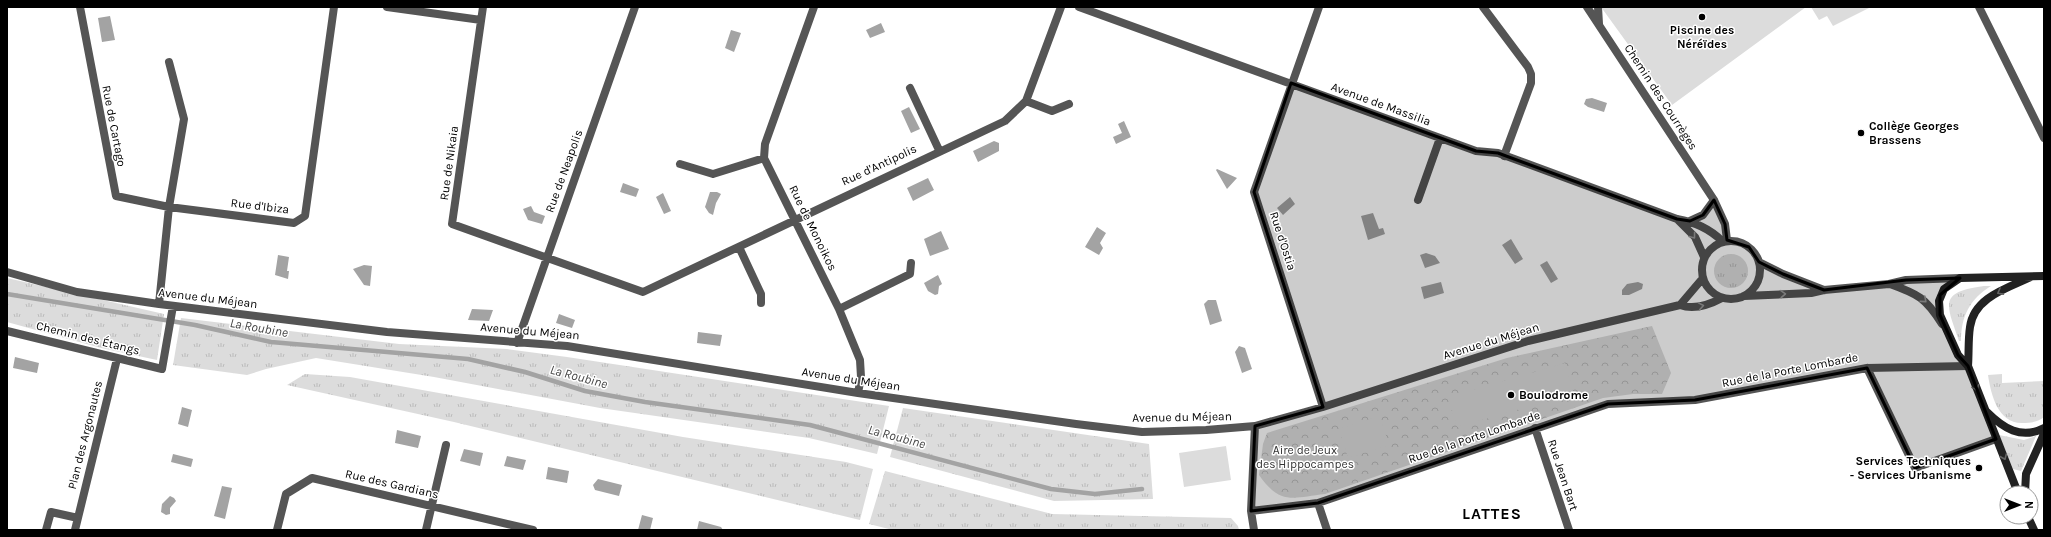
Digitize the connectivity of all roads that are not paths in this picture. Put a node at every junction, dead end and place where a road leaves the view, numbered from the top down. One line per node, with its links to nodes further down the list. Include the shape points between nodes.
1 (80, 7): 29 (street, Rue de Cartago, via 116,196)
2 (334, 7): 29 (street, Rue d'Ibiza, via 305,216 294,223)
3 (387, 7): 14 (street)
4 (483, 7): 14 (street, Rue de Nikaia)
5 (635, 7): 35 (street, Rue de Neapolis)
6 (814, 7): 25 (street, via 765,144)
7 (1061, 7): 19 (street, Rue d'Antipolis)
8 (1079, 7): 17 (street, Avenue de Massilia)
9 (1319, 7): 17 (street, Rue d'Ostia)
10 (1483, 7): 24 (street, via 1531,74 1531,83)
11 (1587, 7): 15 (street, Chemin des Courrèges)
12 (1598, 7): 15 (street)
13 (1979, 7): 22 (street)
14 (481, 20): 35 (street, Rue de Nikaia, via 452,224)
15 (1599, 25): 28 (street, Chemin des Courrèges)
16 (169, 62): 29 (street, via 184,119)
17 (1291, 83): 21 (street, Avenue de Massilia); 59 (street, Rue d'Ostia, via 1254,192)
18 (910, 88): 23 (street)
19 (1026, 101): 20 (street, via 1052,111); 23 (street, Rue d'Antipolis, via 1005,120)
20 (1069, 104)
21 (1440, 138): 24 (street, Avenue de Massilia, via 1476,151); 27 (street)
22 (2044, 138)
23 (939, 150): 30 (street, Rue d'Antipolis)
24 (1504, 156): 31 (street, Avenue de Massilia)
25 (764, 158): 26 (street, via 713,174); 30 (street, Rue de Monoikos)
26 (680, 164)
27 (1418, 200)
28 (1714, 200): 32 (street, via 1702,215); 33 (street, Chemin des Courrèges, via 1725,224)
29 (169, 207): 48 (street)
30 (795, 218): 34 (street, Rue d'Antipolis); 51 (street, Rue de Monoikos)
31 (1677, 219): 32 (street, Avenue de Massilia); 36 (street, Avenue de Massilia, one-way to 36, via 1695,237)
32 (1690, 221): 33 (street, Avenue de Massilia, via 1710,230)
33 (1725, 241): 36 (street, via 1714,246); 37 (street, via 1741,242 1749,247)
34 (739, 247): 35 (street, Rue d'Antipolis, via 643,292); 47 (street, via 761,294)
35 (546, 258): 54 (street, Rue de Neapolis)
36 (1704, 258): 41 (street)
37 (1759, 262): 44 (street); 45 (street, via 1758,282)
38 (911, 263): 51 (street, via 910,274)
39 (7, 272): 48 (street, Avenue du Méjean, via 77,292)
40 (2040, 276): 42 (street); 56 (street, one-way to 56, via 2003,290 1979,304 1970,325)
41 (1703, 278): 46 (street, via 1713,294); 49 (street)
42 (1960, 278): 43 (street, via 1906,280); 53 (street, via 1940,295 1940,315)
43 (1889, 284): 44 (street); 53 (street, one-way to 53, via 1920,296 1931,307)
44 (1824, 290): 45 (street, one-way to 44, via 1811,293)
45 (1744, 296): 46 (street)
46 (1722, 298): 49 (street, Avenue du Méjean, one-way to 46, via 1688,308 1711,304)
47 (761, 303)
48 (159, 304): 50 (street, Avenue du Méjean)
49 (1680, 305): 59 (street, Avenue du Méjean, via 1528,341)
50 (174, 306): 54 (street, Avenue du Méjean, via 387,332); 55 (street, Chemin des Étangs, via 162,368)
51 (839, 309): 58 (street, Rue de Monoikos, via 860,360 861,378)
52 (7, 331): 55 (street, Chemin des Étangs)
53 (1948, 336): 56 (street, via 1958,356)
54 (517, 343): 58 (street, Avenue du Méjean, via 567,346)
55 (117, 359): 72 (street, Plan des Argonautes)
56 (1968, 366): 57 (street, Rue de la Porte Lombarde); 60 (street, one-way to 60)
57 (1867, 368): 62 (street, Rue de la Porte Lombarde, via 1695,400 1608,404); 65 (street, via 1915,468)
58 (858, 393): 61 (street, Avenue du Méjean, via 1142,432)
59 (1323, 406): 61 (street, Avenue du Méjean)
60 (1984, 409): 63 (street, via 1999,424 2011,431 2026,434); 65 (street)
61 (1255, 426): 71 (street)
62 (1535, 428): 69 (street, Rue de la Porte Lombarde); 80 (street, Rue Jean Bart)
63 (2044, 428)
64 (2044, 434): 68 (street, via 2026,474)
65 (1996, 439): 67 (street, one-way to 67)
66 (446, 445): 70 (street)
67 (2015, 485)
68 (2025, 485)
69 (1318, 503): 71 (street, Rue de la Porte Lombarde); 79 (street)
70 (432, 506): 75 (street, Rue des Gardians, via 312,478 286,494); 76 (street); 77 (street, Rue des Gardians)
71 (1251, 511): 78 (street)
72 (78, 518): 73 (street, via 51,512); 74 (street, Plan des Argonautes)
73 (46, 530)
74 (74, 530)
75 (277, 530)
76 (426, 530)
77 (533, 530)
78 (1254, 530)
79 (1327, 530)
80 (1569, 530)

